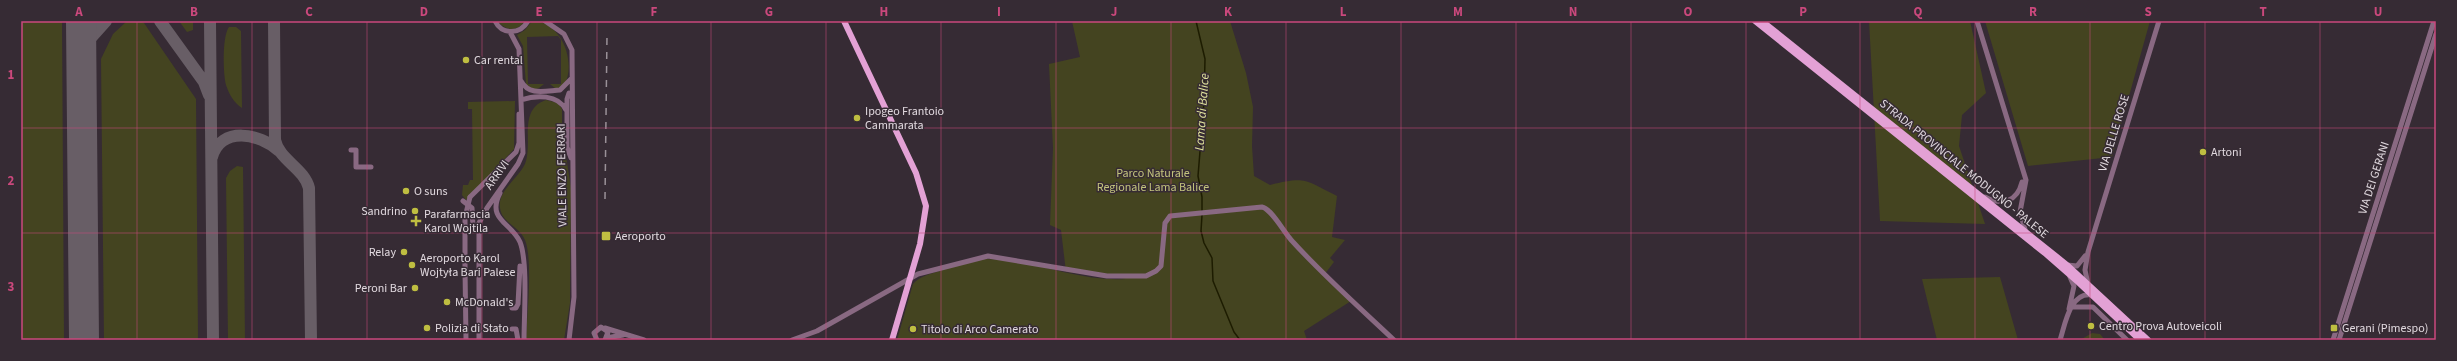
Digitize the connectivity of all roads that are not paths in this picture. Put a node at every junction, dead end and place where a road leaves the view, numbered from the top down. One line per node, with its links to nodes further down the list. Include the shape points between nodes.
1 (495, 21): 10 (street, via 500,28)
2 (528, 21): 10 (street, via 521,29)
3 (545, 21): 13 (street, VIALE ENZO FERRARI, via 564,34 571,43)
4 (844, 21): 31 (main road, via 924,194 925,220)
5 (1755, 21): 30 (main road, STRADA PROVINCIALE MODUGNO - PALESE)
6 (1762, 21): 23 (main road, STRADA PROVINCIALE MODUGNO - PALESE)
7 (1978, 21): 21 (street)
8 (2159, 21): 28 (street, VIA DELLE ROSE)
9 (2434, 21): 56 (street, VIA DEI GERANI)
10 (510, 32): 12 (street, via 519,49)
11 (2436, 34): 57 (street, VIA DEI GERANI)
12 (520, 71): 14 (street, ARRIVI); 42 (street, bridge, via 519,135 516,152 470,197 465,217)
13 (571, 80): 14 (street, via 560,90 533,91); 15 (street); 19 (street, VIALE ENZO FERRARI)
14 (522, 83): 16 (street, ARRIVI)
15 (569, 94): 17 (street); 19 (street, via 569,149)
16 (523, 99): 17 (street, via 553,98 564,105); 22 (street, ARRIVI, via 523,153)
17 (566, 111): 19 (street, via 567,147)
18 (351, 150): 20 (street, via 356,150 356,167)
19 (572, 163): 46 (street, VIALE ENZO FERRARI, via 574,297)
20 (371, 167)
21 (2023, 171): 23 (street, via 2021,188 2012,200 1992,201); 26 (street, via 2026,180 2020,212)
22 (504, 183): 27 (street, via 497,198 498,215 502,223 514,233); 43 (street, ARRIVI, via 484,211 479,223)
23 (1973, 191): 26 (main road, STRADA PROVINCIALE MODUGNO - PALESE)
24 (463, 202): 25 (street, via 472,208)
25 (473, 226)
26 (2026, 233): 29 (main road, STRADA PROVINCIALE MODUGNO - PALESE)
27 (521, 249): 35 (street, via 518,304 516,308); 45 (street)
28 (2088, 252): 29 (street, via 2077,266); 32 (street, VIA DELLE ROSE, via 2085,270)
29 (2067, 265): 32 (main road, STRADA PROVINCIALE MODUGNO - PALESE)
30 (2069, 274): 33 (main road, STRADA PROVINCIALE MODUGNO - PALESE); 36 (street, via 2074,286)
31 (909, 279): 49 (street, via 817,331); 50 (main road); 51 (street, via 988,256 1107,276 1150,274 1159,269 1162,263 1166,220 1170,216 1262,207 1270,211 1280,228 1311,261)
32 (2088, 284): 55 (main road, STRADA PROVINCIALE MODUGNO - PALESE)
33 (2092, 295): 34 (street, via 2082,294); 54 (main road, STRADA PROVINCIALE MODUGNO - PALESE)
34 (2072, 307): 36 (street); 53 (street, via 2093,307)
35 (512, 308)
36 (2068, 317): 52 (street)
37 (605, 328): 39 (street); 40 (street, via 598,328); 41 (street, via 608,334)
38 (512, 329): 44 (street, via 516,329)
39 (622, 335): 41 (street); 48 (street)
40 (593, 337): 47 (street)
41 (606, 339)
42 (466, 340)
43 (479, 340)
44 (518, 340)
45 (524, 340)
46 (569, 340)
47 (597, 340)
48 (644, 340)
49 (792, 340)
50 (892, 340)
51 (1394, 340)
52 (2060, 340)
53 (2127, 340)
54 (2140, 340)
55 (2148, 340)
56 (2333, 340)
57 (2339, 340)

